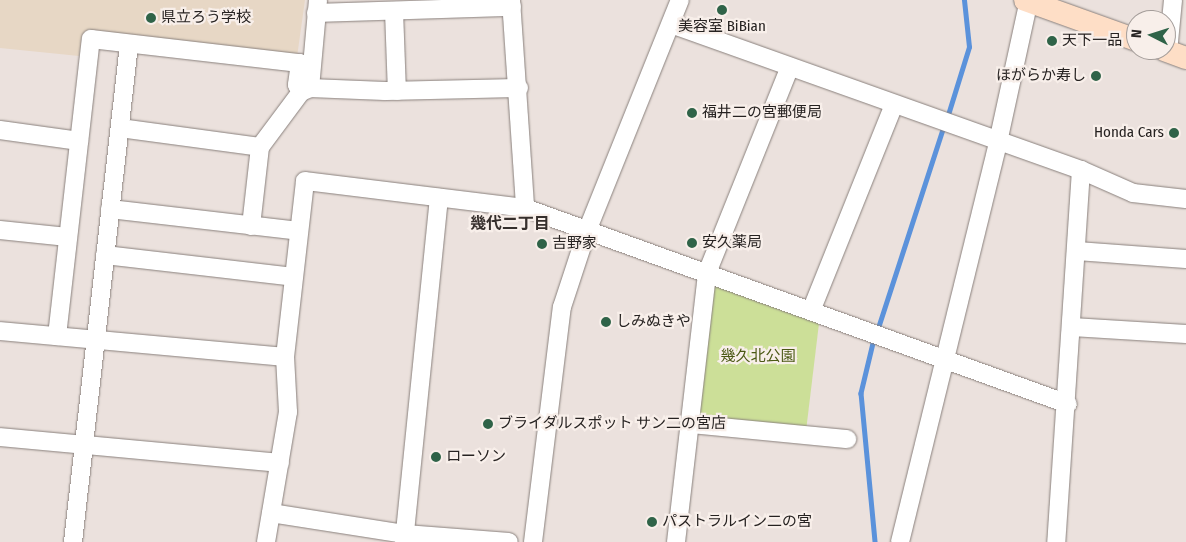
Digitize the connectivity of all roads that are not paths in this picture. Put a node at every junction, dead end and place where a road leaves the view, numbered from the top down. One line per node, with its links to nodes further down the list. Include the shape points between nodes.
1 (680, 0): 6 (street)
2 (1028, 0): 7 (main road); 17 (street)
3 (511, 4): 5 (street); 10 (street)
4 (317, 7): 5 (street); 11 (street)
5 (394, 11): 12 (street)
6 (671, 24): 9 (street); 27 (street)
7 (1126, 36)
8 (130, 44): 11 (street, via 300,63 297,85); 14 (street); 16 (street, via 91,39)
9 (790, 67): 13 (street); 32 (street)
10 (519, 88): 12 (street); 22 (street)
11 (306, 90): 12 (street); 18 (street)
12 (397, 91)
13 (894, 104): 17 (street); 34 (street)
14 (120, 128): 18 (street); 23 (street)
15 (0, 130): 16 (street)
16 (79, 141): 28 (street)
17 (998, 142): 19 (street); 41 (street)
18 (260, 147): 24 (street)
19 (1081, 170): 21 (street, via 1133,193); 29 (street)
20 (439, 198): 22 (street); 26 (street, via 305,181); 49 (street)
21 (1186, 199)
22 (525, 208): 27 (street)
23 (110, 209): 24 (street); 30 (street)
24 (251, 226): 26 (street)
25 (0, 230): 28 (street)
26 (299, 231): 33 (street)
27 (588, 232): 32 (street); 53 (street, via 562,306)
28 (68, 237): 38 (street)
29 (1076, 251): 31 (street); 35 (street)
30 (104, 255): 33 (street); 39 (street)
31 (1186, 259)
32 (707, 273): 34 (street); 43 (street)
33 (294, 277): 40 (street)
34 (811, 311): 41 (street)
35 (1072, 327): 37 (street); 42 (street)
36 (0, 331): 38 (street)
37 (1186, 334)
38 (57, 336): 39 (street)
39 (95, 338): 40 (street); 46 (street)
40 (285, 357): 47 (street, via 288,412)
41 (945, 359): 42 (street); 55 (street)
42 (1068, 404): 56 (street)
43 (690, 424): 45 (street); 54 (street)
44 (0, 437): 46 (street)
45 (847, 439)
46 (82, 444): 47 (street); 50 (street)
47 (280, 463): 48 (street)
48 (271, 514): 49 (street); 51 (street)
49 (405, 538): 52 (street)
50 (72, 542)
51 (266, 542)
52 (509, 542)
53 (533, 542)
54 (676, 542)
55 (900, 542)
56 (1056, 542)

